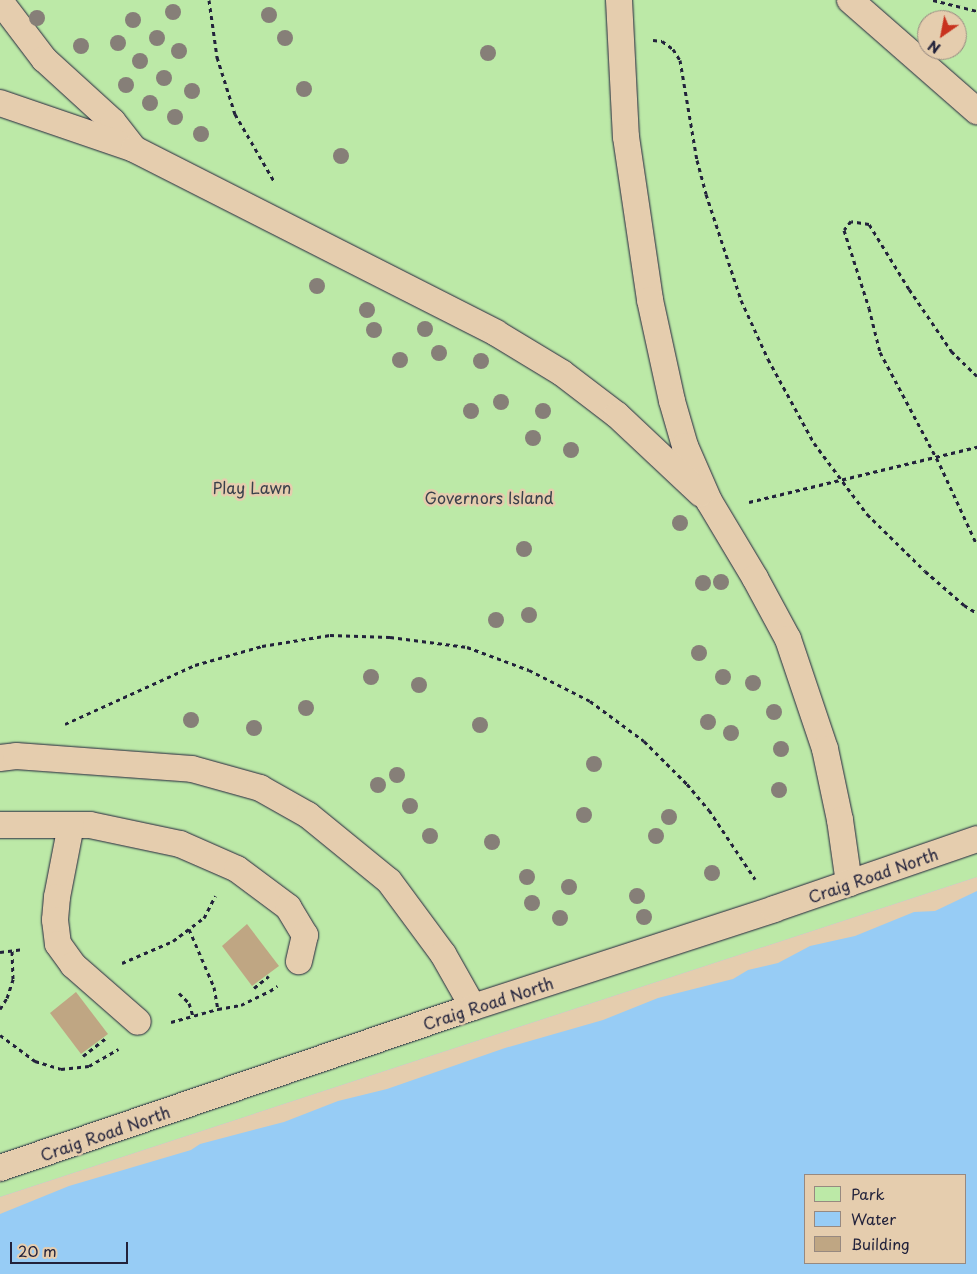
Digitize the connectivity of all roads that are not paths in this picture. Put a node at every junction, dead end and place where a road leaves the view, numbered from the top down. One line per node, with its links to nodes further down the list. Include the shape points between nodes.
1 (619, 0): 7 (street, via 626,137 650,300 685,446)
2 (850, 0): 5 (street)
3 (0, 1): 6 (street, via 44,59 113,122)
4 (0, 103): 6 (street)
5 (977, 110)
6 (134, 148): 7 (street, via 496,333 562,373 617,415)
7 (712, 506): 12 (street, via 791,648 825,749)
8 (0, 758): 14 (street, via 16,756 192,769 260,788 308,816 389,881 444,954)
9 (0, 825): 10 (street)
10 (70, 825): 13 (street, via 90,825 180,844 237,869 288,907 305,935); 15 (street, via 57,897 58,944 77,968)
11 (977, 839): 12 (street, Craig Road North)
12 (849, 883): 14 (street, Craig Road North)
13 (299, 960)
14 (473, 1008): 16 (street, Craig Road North)
15 (141, 1028)
16 (0, 1168)

